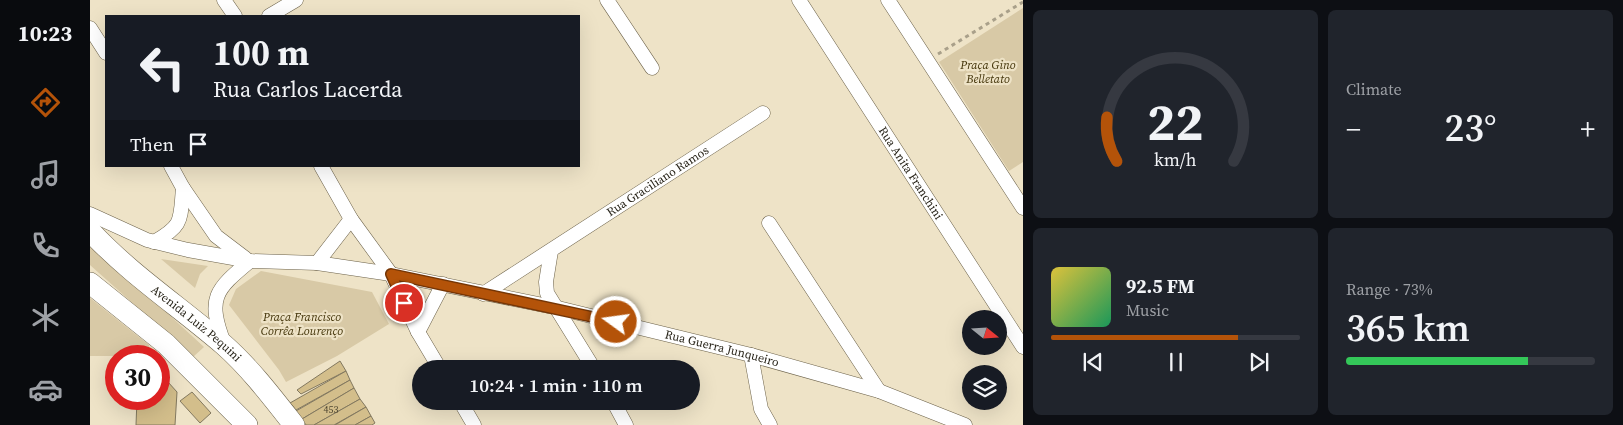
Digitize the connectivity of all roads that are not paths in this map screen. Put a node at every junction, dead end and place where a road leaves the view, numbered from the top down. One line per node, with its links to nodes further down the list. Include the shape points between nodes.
1 (224, 0): 6 (street)
2 (296, 0): 7 (street)
3 (606, 0): 10 (street)
4 (799, 0): 31 (street, Rua Anita Franchini)
5 (888, 0): 15 (street)
6 (233, 15)
7 (271, 15)
8 (90, 28): 9 (street)
9 (105, 51)
10 (652, 68)
11 (763, 113): 21 (street, Rua Graciliano Ramos)
12 (172, 167): 14 (street)
13 (322, 167): 17 (street)
14 (183, 188): 20 (street, via 178,222 172,232); 22 (street, via 216,236)
15 (1023, 208)
16 (90, 214): 20 (street, Rua Guerra Junqueiro)
17 (351, 220): 23 (street); 24 (street)
18 (769, 223): 35 (street)
19 (90, 231): 30 (main road, Avenida Luiz Pequini, via 147,283)
20 (154, 242): 22 (street, Rua Guerra Junqueiro)
21 (551, 251): 27 (street, Rua Graciliano Ramos); 28 (street, via 547,293)
22 (250, 261): 23 (street, Rua Guerra Junqueiro); 30 (street, via 223,285 218,294 215,320)
23 (317, 263): 24 (street, Rua Guerra Junqueiro)
24 (391, 274): 26 (street, Rua Guerra Junqueiro); 29 (street)
25 (90, 283): 38 (main road, via 166,344)
26 (443, 284): 27 (street, Rua Guerra Junqueiro); 29 (street)
27 (484, 294): 28 (street, Rua Guerra Junqueiro)
28 (558, 308): 32 (street, Rua Guerra Junqueiro); 34 (street)
29 (418, 332): 33 (street)
30 (225, 346): 39 (main road, Avenida Luiz Pequini)
31 (1023, 347)
32 (751, 355): 35 (street, Rua Guerra Junqueiro); 42 (street, via 761,410)
33 (435, 360)
34 (589, 360)
35 (879, 391): 43 (street, Rua Guerra Junqueiro)
36 (465, 410): 40 (street)
37 (617, 410): 41 (street)
38 (246, 425)
39 (294, 425)
40 (474, 425)
41 (626, 425)
42 (770, 425)
43 (965, 425)

